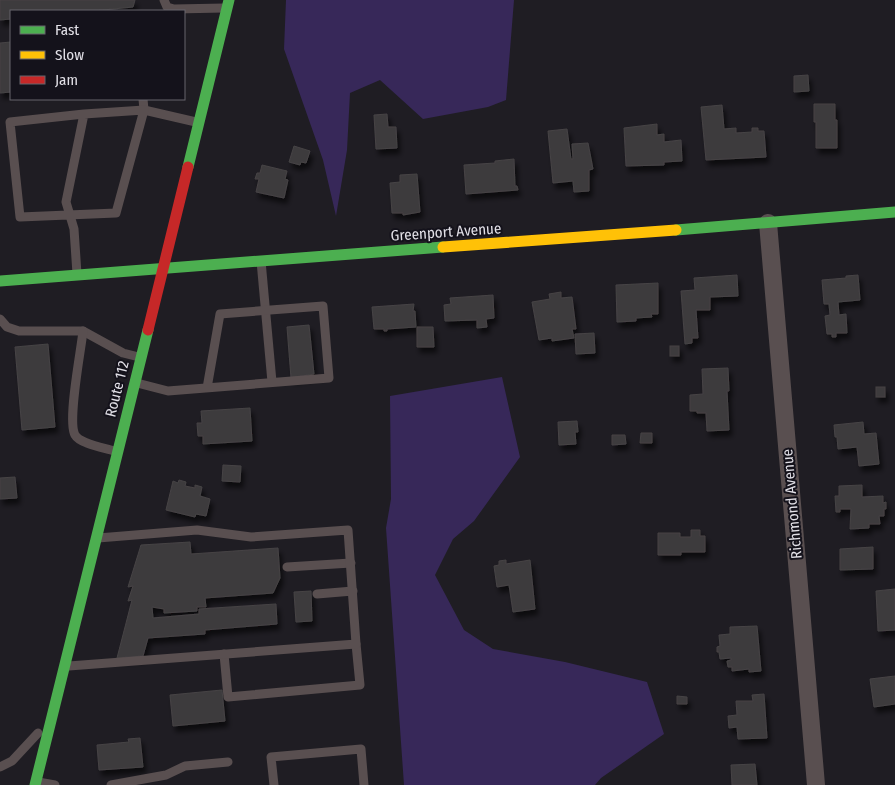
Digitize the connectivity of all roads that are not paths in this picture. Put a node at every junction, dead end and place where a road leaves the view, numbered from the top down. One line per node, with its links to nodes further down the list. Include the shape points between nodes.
1 (228, 4): 2 (lane, via 174,9); 6 (street, Route 112)
2 (166, 6)
3 (143, 100): 4 (lane)
4 (144, 110): 5 (lane); 6 (lane); 8 (lane, via 116,213)
5 (84, 114): 8 (lane, via 66,202); 8 (lane, via 10,122 20,217)
6 (198, 123): 11 (street, Route 112)
7 (895, 212): 9 (street, Greenport Avenue)
8 (70, 214): 12 (lane)
9 (768, 223): 10 (street, Greenport Avenue); 38 (street, Richmond Avenue)
10 (261, 260): 11 (street, Greenport Avenue); 14 (lane)
11 (162, 267): 12 (street, Greenport Avenue); 17 (street, Route 112)
12 (77, 274): 13 (street, Greenport Avenue)
13 (0, 281)
14 (266, 311): 19 (lane); 19 (lane, via 323,306 329,378); 20 (lane, via 220,314)
15 (0, 319): 16 (lane, via 7,327 19,332)
16 (84, 332): 17 (lane, via 123,353); 21 (lane, via 72,416 74,434 80,440)
17 (140, 358): 18 (street, Route 112)
18 (134, 382): 20 (lane, via 168,391); 21 (street, Route 112)
19 (272, 382): 20 (lane)
20 (207, 388)
21 (117, 451): 22 (street, Route 112)
22 (96, 538): 23 (lane, via 197,530 251,537 348,530); 29 (street, Route 112)
23 (350, 562): 24 (lane); 25 (lane)
24 (286, 567)
25 (352, 591): 26 (lane); 27 (lane)
26 (317, 594)
27 (356, 644): 28 (lane); 28 (lane, via 360,685 228,697)
28 (224, 654): 29 (lane)
29 (63, 667): 30 (street, Route 112)
30 (50, 720): 32 (lane, via 20,754); 33 (street, Route 112)
31 (228, 762): 35 (lane, via 185,766 166,775)
32 (0, 767)
33 (35, 784): 34 (lane)
34 (55, 785)
35 (111, 785)
36 (274, 785): 37 (lane, via 271,756 361,749)
37 (364, 785)
38 (816, 785)

